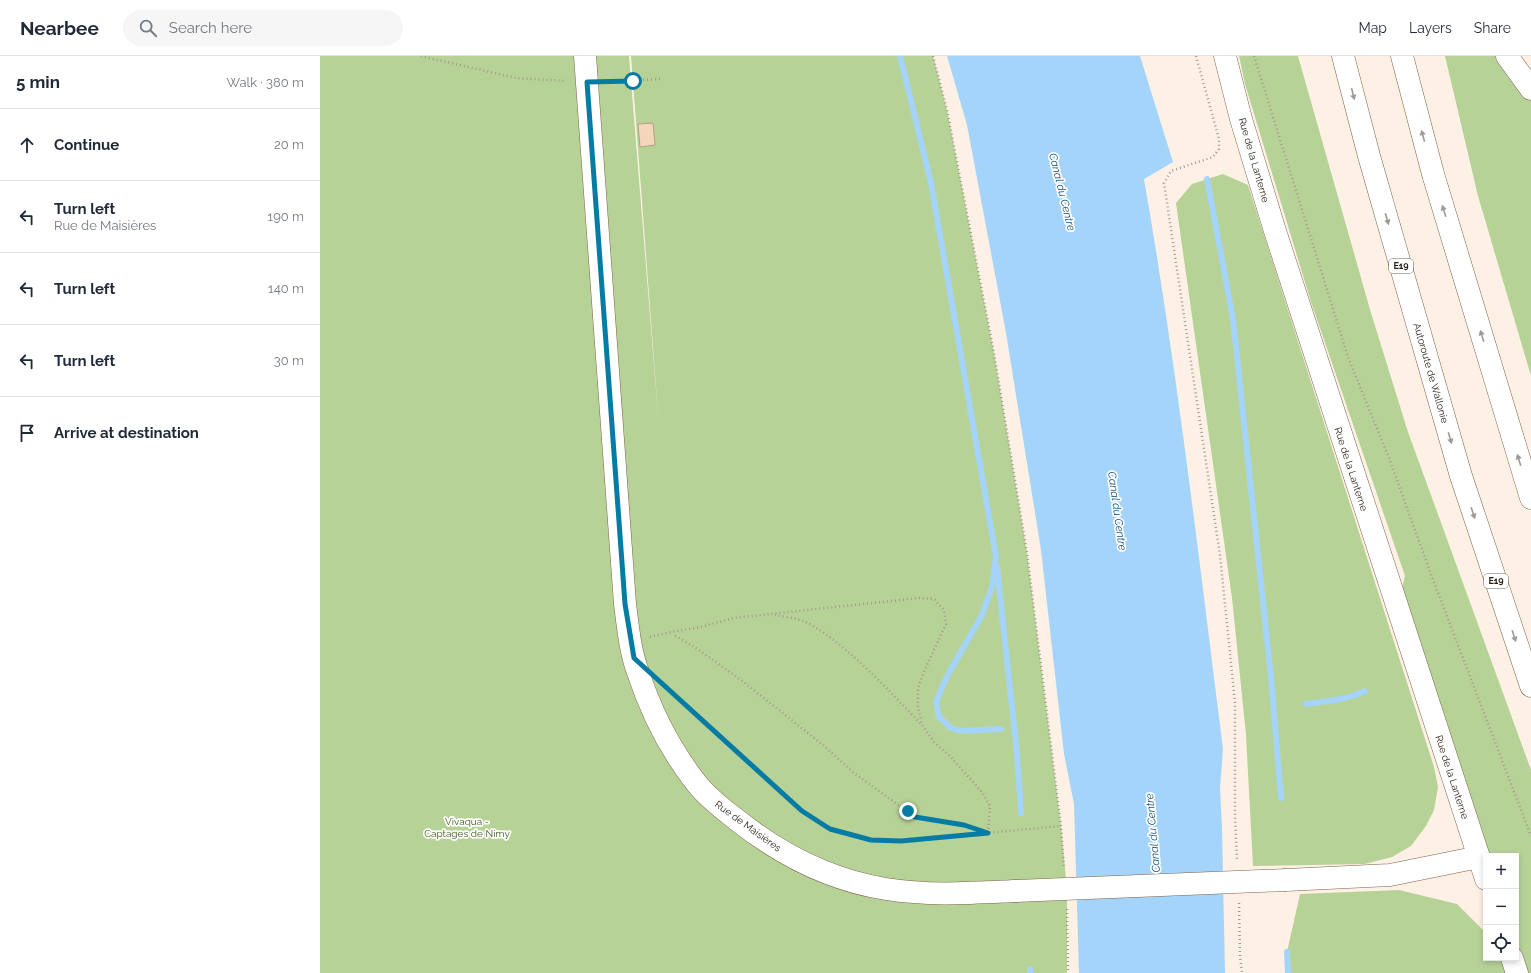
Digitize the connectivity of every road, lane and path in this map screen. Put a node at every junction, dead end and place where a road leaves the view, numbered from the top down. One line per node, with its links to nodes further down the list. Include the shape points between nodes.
1 (421, 56): 11 (path, via 516,78)
2 (585, 56): 11 (main road, Rue de Maisières)
3 (933, 56): 20 (path, via 947,110 994,354 1027,553 1061,826)
4 (1196, 56): 23 (path, via 1219,139 1219,149 1214,157 1171,170 1164,183 1221,562 1235,703)
5 (1225, 56): 22 (main road, Rue de la Lanterne, via 1275,231)
6 (1254, 56): 21 (path, via 1348,357 1389,458)
7 (1343, 56): 18 (main road, Autoroute de Wallonie / E19, one-way to 18, via 1369,156 1461,476)
8 (1402, 56): 13 (main road, one-way to 8, via 1435,182)
9 (1507, 56): 12 (main road)
10 (663, 79): 11 (path)
11 (587, 82): 16 (main road, Rue de Maisières, via 625,604)
12 (1531, 89)
13 (1531, 498)
14 (773, 614): 16 (path, via 734,618); 19 (path, via 806,622 830,638 878,679); 19 (path, via 918,598 934,599 944,610 946,624 918,688 918,707)
15 (674, 635): 20 (path, via 741,680 854,773 915,817 964,825)
16 (630, 642): 22 (main road, Rue de Maisières, bridge, via 637,672 650,705 667,739 697,784 718,805 769,844 804,863 848,881 886,889 945,895 1390,875)
17 (663, 684): 20 (path, via 802,811 830,829 871,840 901,841)
18 (1531, 686)
19 (922, 725): 20 (path, via 934,742 982,792 990,806)
20 (988, 833)
21 (1531, 836)
22 (1479, 857): 24 (main road, Rue de la Lanterne)
23 (1237, 865)
24 (1483, 870)
25 (1238, 896): 27 (path)
26 (1513, 961): 28 (main road)
27 (1242, 973)
28 (1517, 973)

